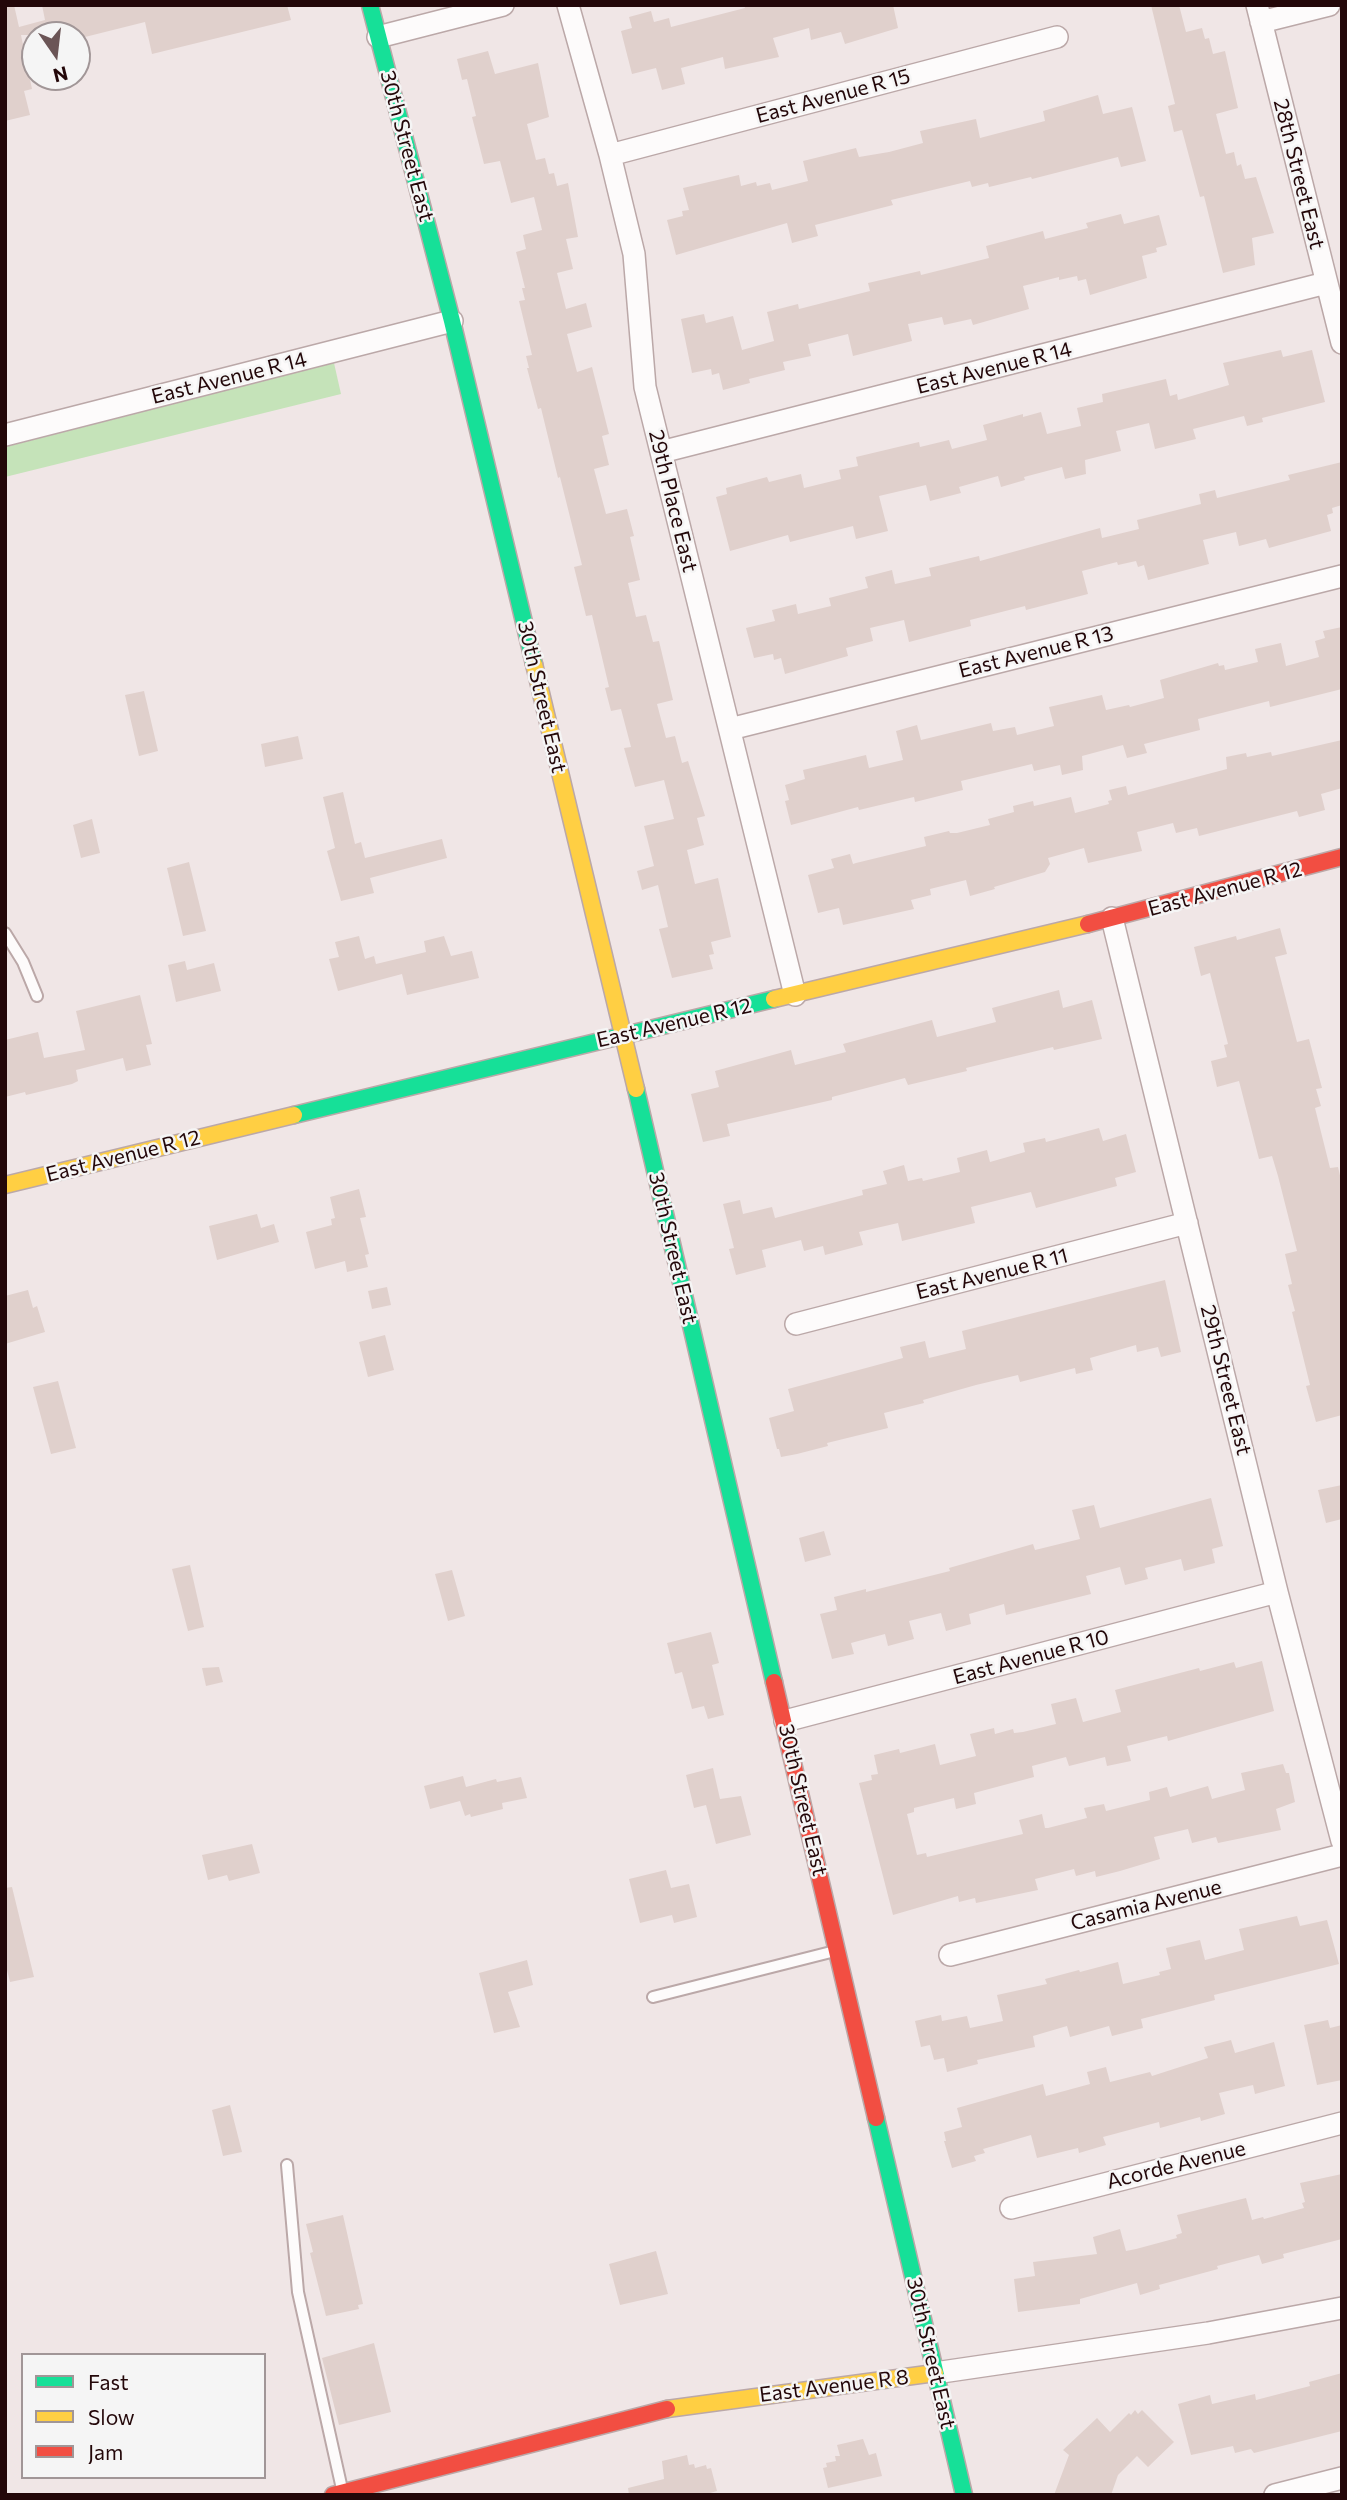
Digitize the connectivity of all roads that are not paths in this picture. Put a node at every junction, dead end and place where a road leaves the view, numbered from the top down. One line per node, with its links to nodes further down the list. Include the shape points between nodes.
1 (370, 5): 6 (street, 30th Street East)
2 (503, 5): 6 (street)
3 (568, 5): 8 (street, 29th Place East)
4 (1329, 5): 5 (street)
5 (1259, 14): 9 (street, 28th Street East)
6 (378, 37): 10 (street, 30th Street East)
7 (1057, 37): 8 (street, East Avenue R 15)
8 (610, 155): 13 (street, 29th Place East, via 634,254 645,387)
9 (1326, 283): 11 (street, 28th Street East); 13 (street, East Avenue R 14)
10 (452, 321): 12 (street, East Avenue R 14); 21 (street, 30th Street East)
11 (1342, 343)
12 (5, 435)
13 (661, 452): 15 (street, 29th Place East)
14 (1342, 576): 15 (street, East Avenue R 13)
15 (730, 729): 19 (street, 29th Place East)
16 (1342, 857): 17 (street, East Avenue R 12)
17 (1112, 918): 19 (street, East Avenue R 12); 23 (street, 29th Street East)
18 (5, 933): 20 (lane)
19 (795, 995): 21 (street, East Avenue R 12)
20 (37, 996)
21 (623, 1035): 22 (street, East Avenue R 12); 26 (street, 30th Street East)
22 (5, 1185)
23 (1187, 1223): 24 (street, East Avenue R 11); 25 (street, 29th Street East)
24 (796, 1324)
25 (1277, 1592): 26 (street, East Avenue R 10); 27 (street, 29th Street East)
26 (785, 1721): 29 (street, 30th Street East)
27 (1342, 1841)
28 (1342, 1856): 30 (street, Casamia Avenue)
29 (838, 1951): 31 (lane); 36 (street, 30th Street East)
30 (950, 1955)
31 (653, 1997)
32 (1342, 2123): 34 (street, Acorde Avenue)
33 (287, 2165): 38 (lane, via 298,2292)
34 (1011, 2208)
35 (1342, 2308): 36 (street, East Avenue R 8, via 1208,2333)
36 (935, 2373): 38 (street, East Avenue R 8, via 677,2406); 39 (street, 30th Street East)
37 (1342, 2478): 40 (street)
38 (338, 2494)
39 (964, 2495)
40 (1275, 2495)

